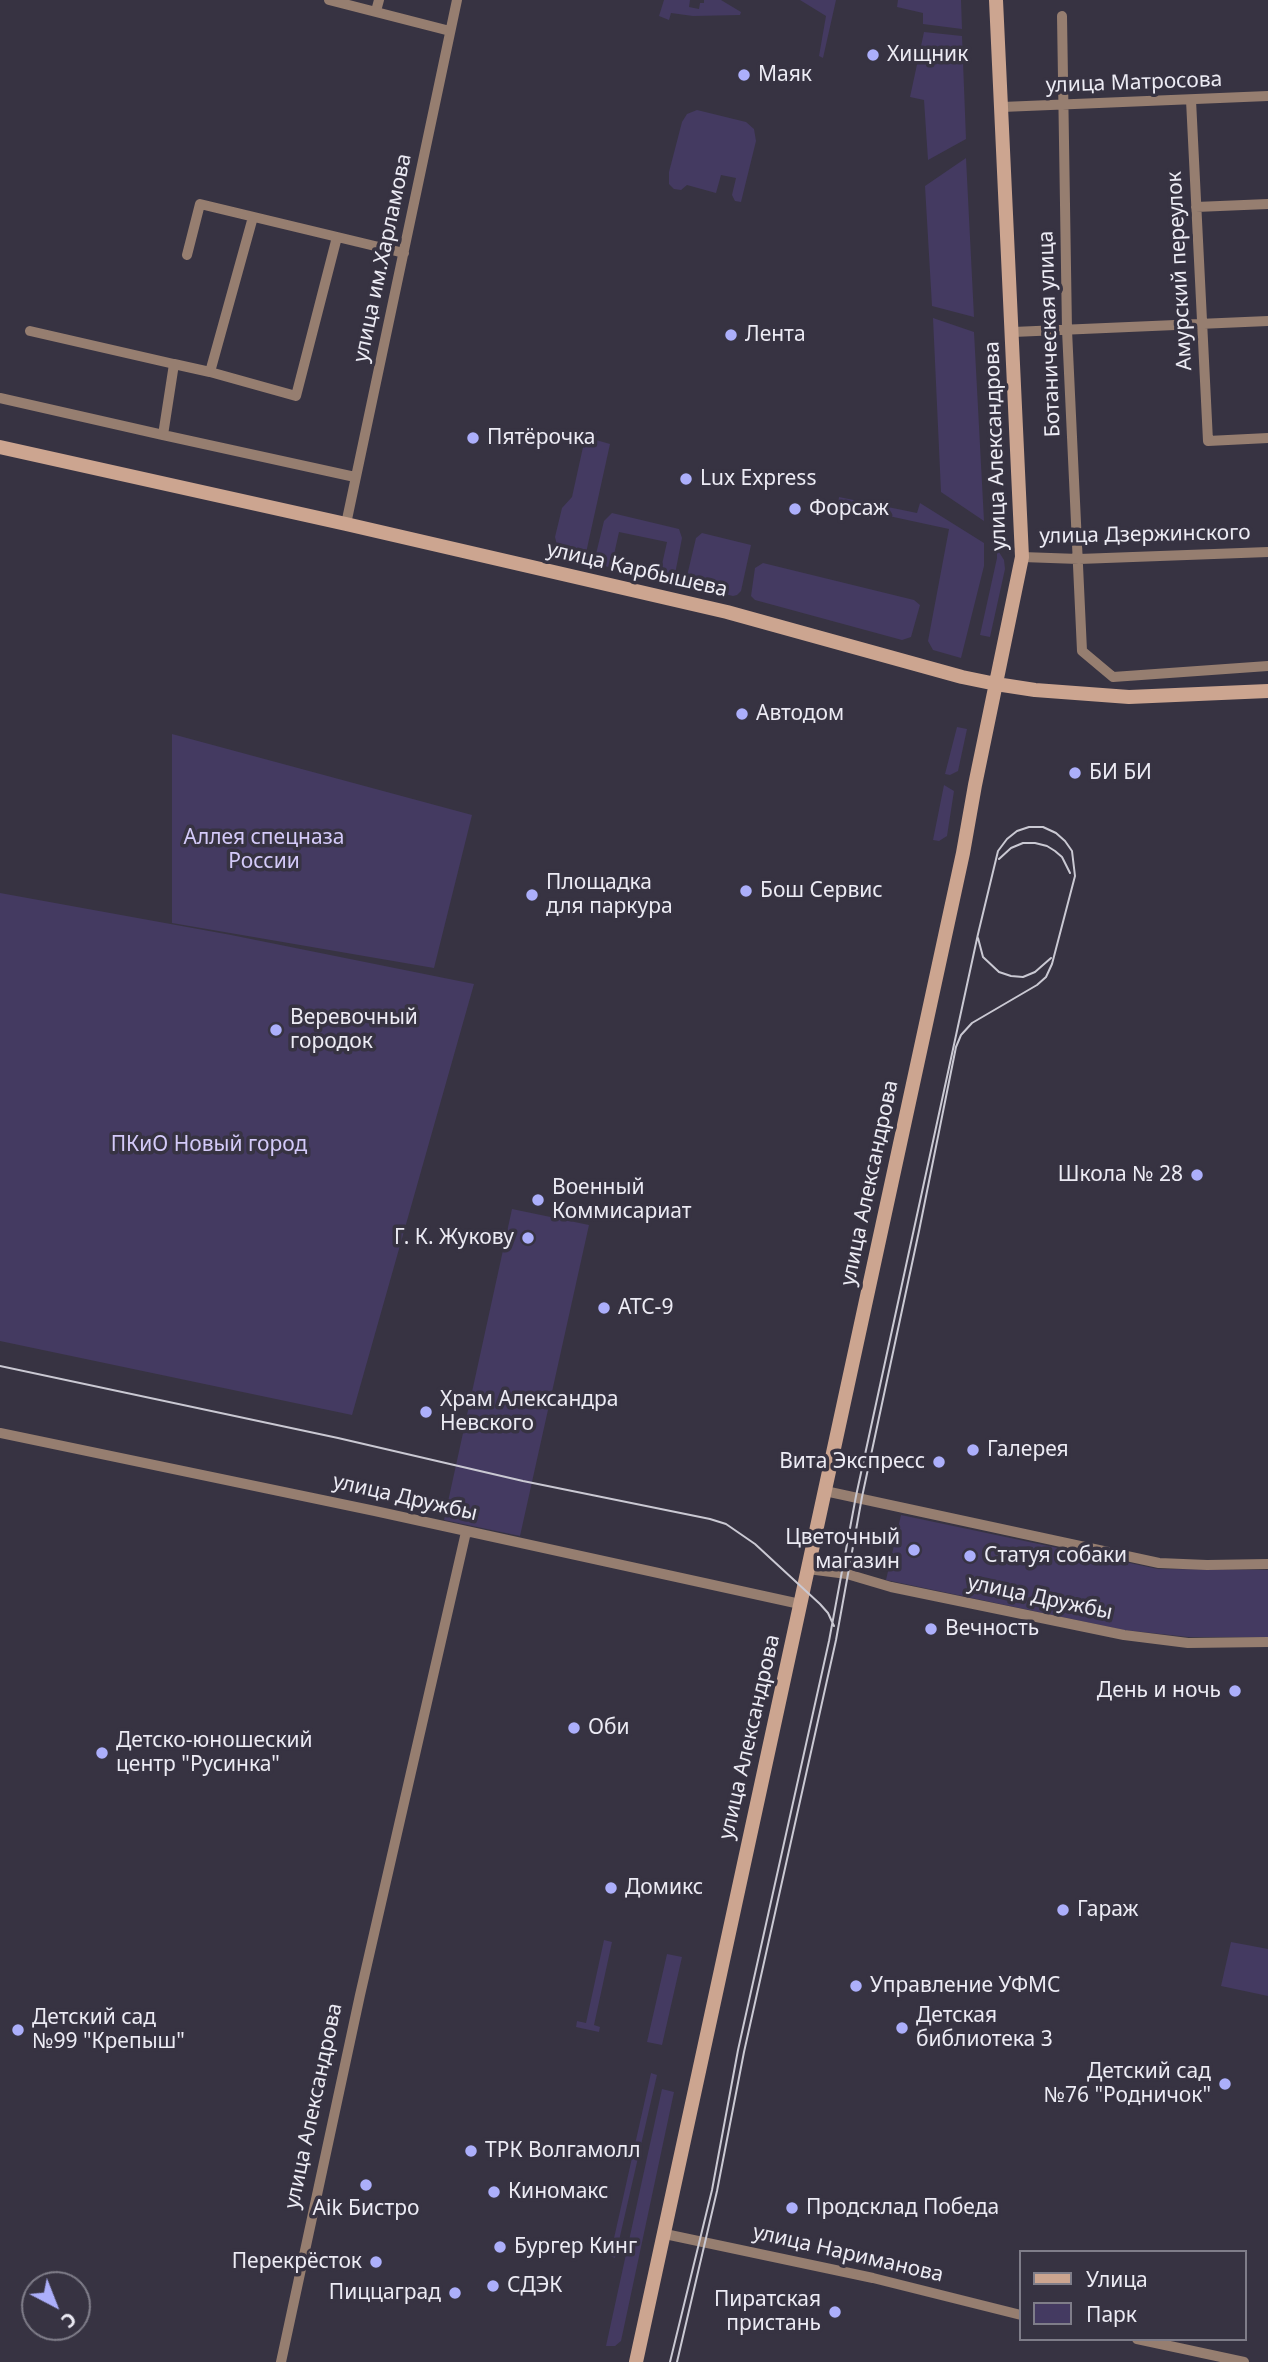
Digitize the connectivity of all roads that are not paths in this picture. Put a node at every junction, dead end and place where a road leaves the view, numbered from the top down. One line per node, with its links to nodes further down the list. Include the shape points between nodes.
1 (329, 0): 4 (street)
2 (457, 0): 6 (street, улица им.Харламова)
3 (996, 0): 10 (main road, улица Александрова)
4 (378, 5): 6 (street)
5 (1062, 16): 9 (street, Ботаническая улица)
6 (450, 31): 15 (street, улица им.Харламова)
7 (1268, 96): 8 (street, улица Матросова)
8 (1191, 100): 9 (street, улица Матросова); 12 (street, Амурский переулок)
9 (1063, 105): 10 (street, улица Матросова); 19 (street, Ботаническая улица)
10 (1002, 107): 21 (main road, улица Александрова)
11 (1268, 204): 12 (street)
12 (1196, 207): 18 (street, Амурский переулок)
13 (253, 217): 14 (street); 16 (street, via 200,204); 23 (street)
14 (337, 237): 15 (street); 23 (street, via 296,396)
15 (404, 253): 28 (street, улица им.Харламова)
16 (187, 255)
17 (1268, 321): 18 (street)
18 (1202, 324): 19 (street); 26 (street, Амурский переулок, via 1208,441)
19 (1067, 330): 21 (street); 32 (street, Ботаническая улица)
20 (30, 331): 22 (street)
21 (1013, 332): 31 (main road, улица Александрова)
22 (174, 364): 23 (street); 25 (street)
23 (210, 372)
24 (0, 398): 25 (street)
25 (163, 435): 28 (street)
26 (1268, 438)
27 (0, 447): 29 (main road, улица Карбышева)
28 (355, 477): 29 (street, улица им.Харламова)
29 (346, 524): 34 (main road, улица Карбышева, via 727,612)
30 (1268, 552): 32 (street, улица Дзержинского)
31 (1022, 556): 32 (street, улица Дзержинского); 34 (main road, улица Александрова)
32 (1079, 559): 33 (street, Ботаническая улица, via 1082,652 1113,677)
33 (1268, 666)
34 (996, 684): 35 (main road, улица Карбышева, via 1129,697); 37 (main road, улица Александрова)
35 (1268, 691)
36 (0, 1433): 38 (street, улица Дружбы)
37 (825, 1491): 39 (street, via 1159,1563); 40 (main road, улица Александрова)
38 (466, 1532): 41 (street, улица Дружбы); 46 (street, улица Александрова)
39 (1268, 1564)
40 (808, 1569): 41 (main road, улица Александрова); 42 (street, улица Дружбы, via 1124,1635 1188,1643)
41 (800, 1604): 43 (main road, улица Александрова)
42 (1268, 1642)
43 (665, 2234): 44 (street, улица Нариманова); 47 (main road, улица Александрова)
44 (1020, 2315)
45 (1146, 2341): 48 (street)
46 (281, 2362)
47 (636, 2362)
48 (1244, 2362)

